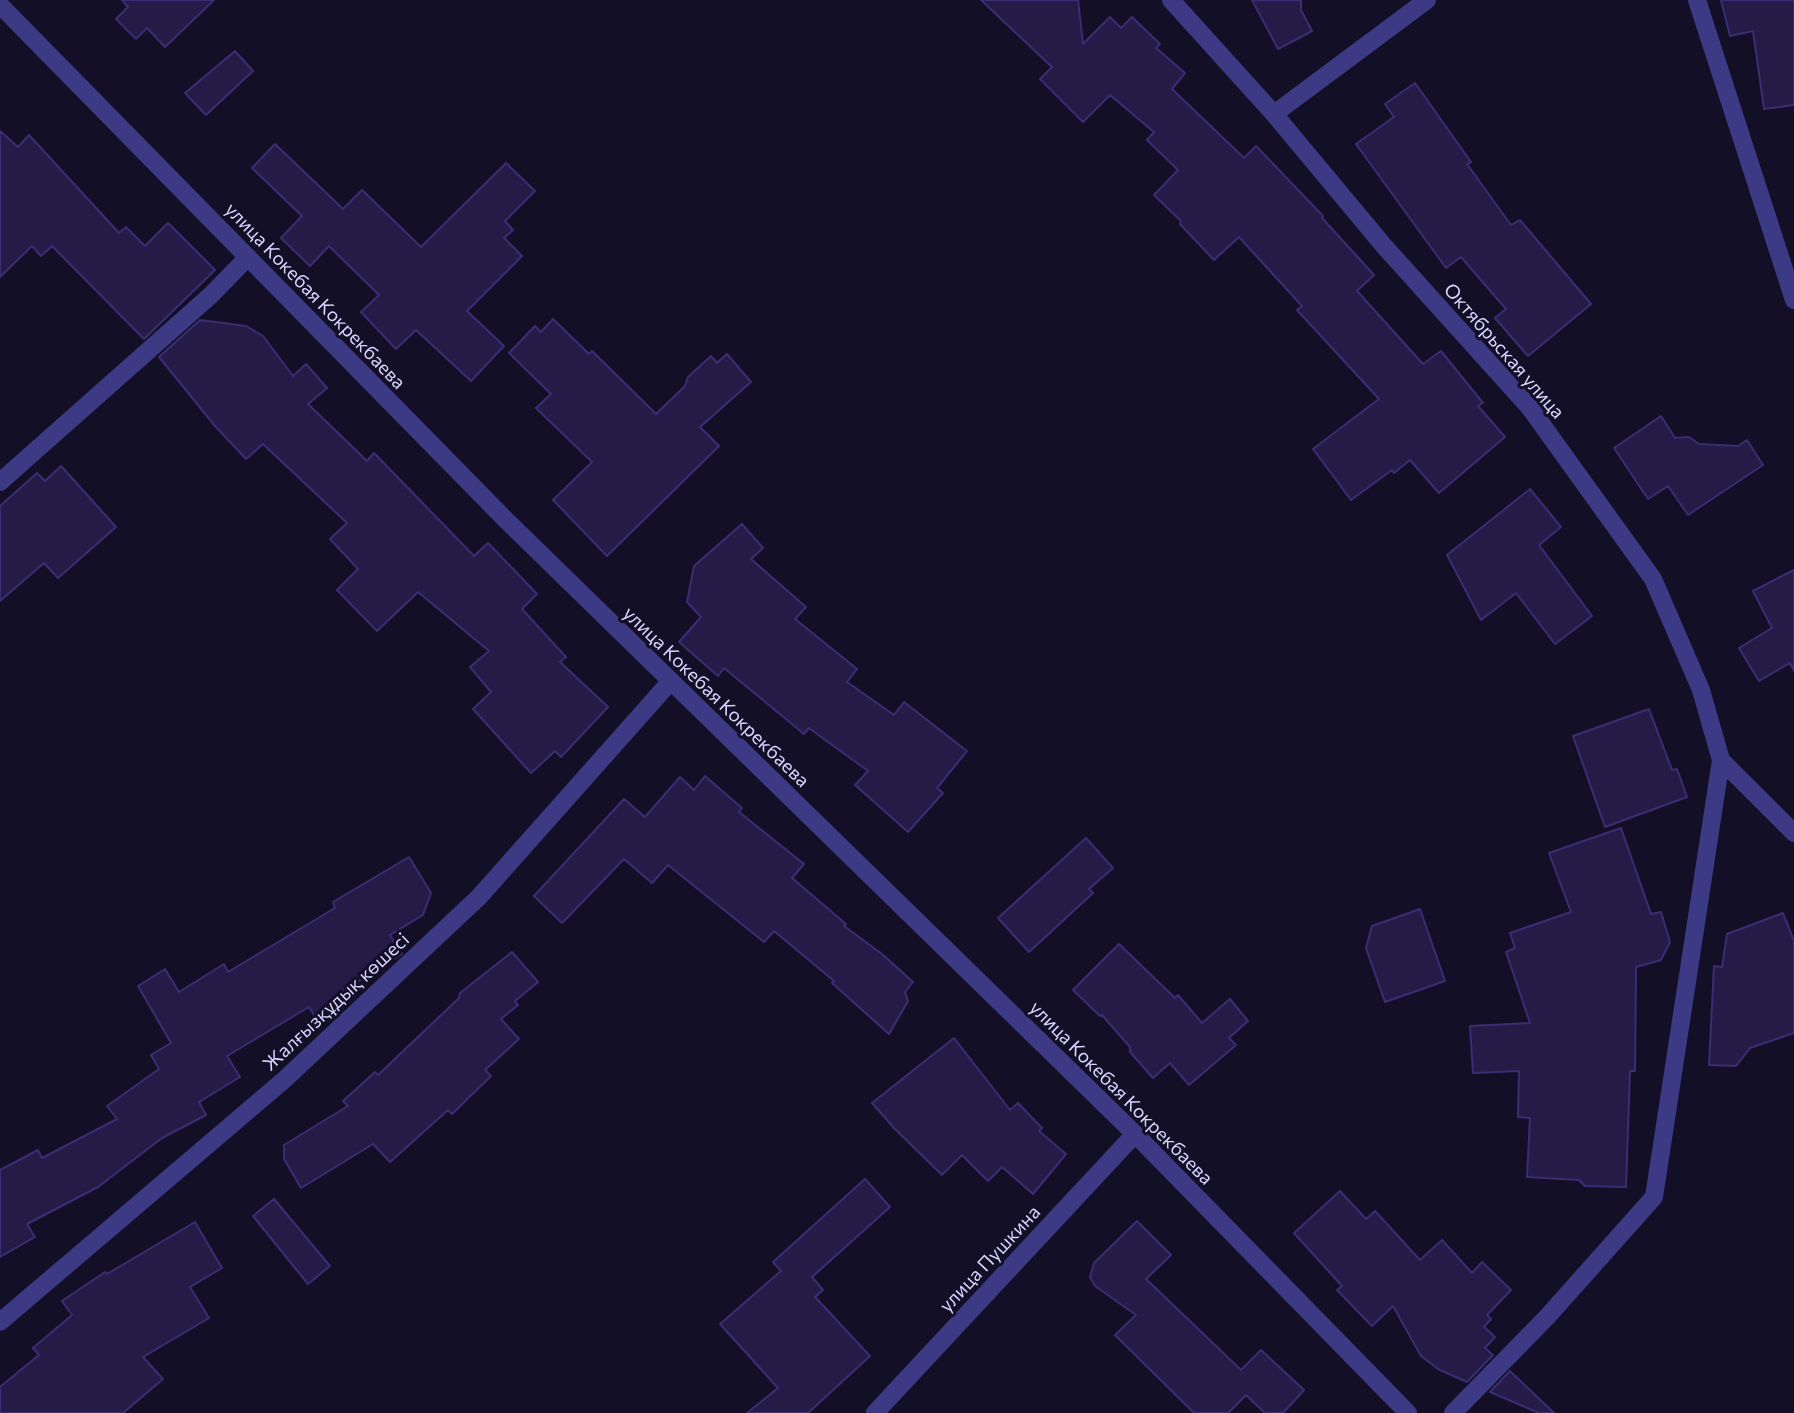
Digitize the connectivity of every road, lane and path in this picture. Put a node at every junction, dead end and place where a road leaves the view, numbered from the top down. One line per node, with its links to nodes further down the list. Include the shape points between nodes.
1 (1171, 0): 5 (street, Октябрьская улица)
2 (1426, 0): 5 (street)
3 (1697, 0): 7 (street)
4 (0, 5): 6 (street, улица Кокебая Кокрекбаева)
5 (1274, 114): 10 (street, Октябрьская улица, via 1384,246 1530,408 1653,579 1701,690)
6 (248, 257): 8 (street); 9 (street, улица Кокебая Кокрекбаева)
7 (1794, 300)
8 (0, 482)
9 (670, 682): 12 (street, улица Кокебая Кокрекбаева); 13 (street, Жалғызқұдық көшесі, via 479,897 284,1080)
10 (1721, 760): 11 (street, Октябрьская улица); 16 (street, via 1654,1197)
11 (1794, 833)
12 (1135, 1134): 14 (street, улица Пушкина); 15 (street, улица Кокебая Кокрекбаева)
13 (0, 1322)
14 (875, 1413)
15 (1408, 1413)
16 (1453, 1413)

